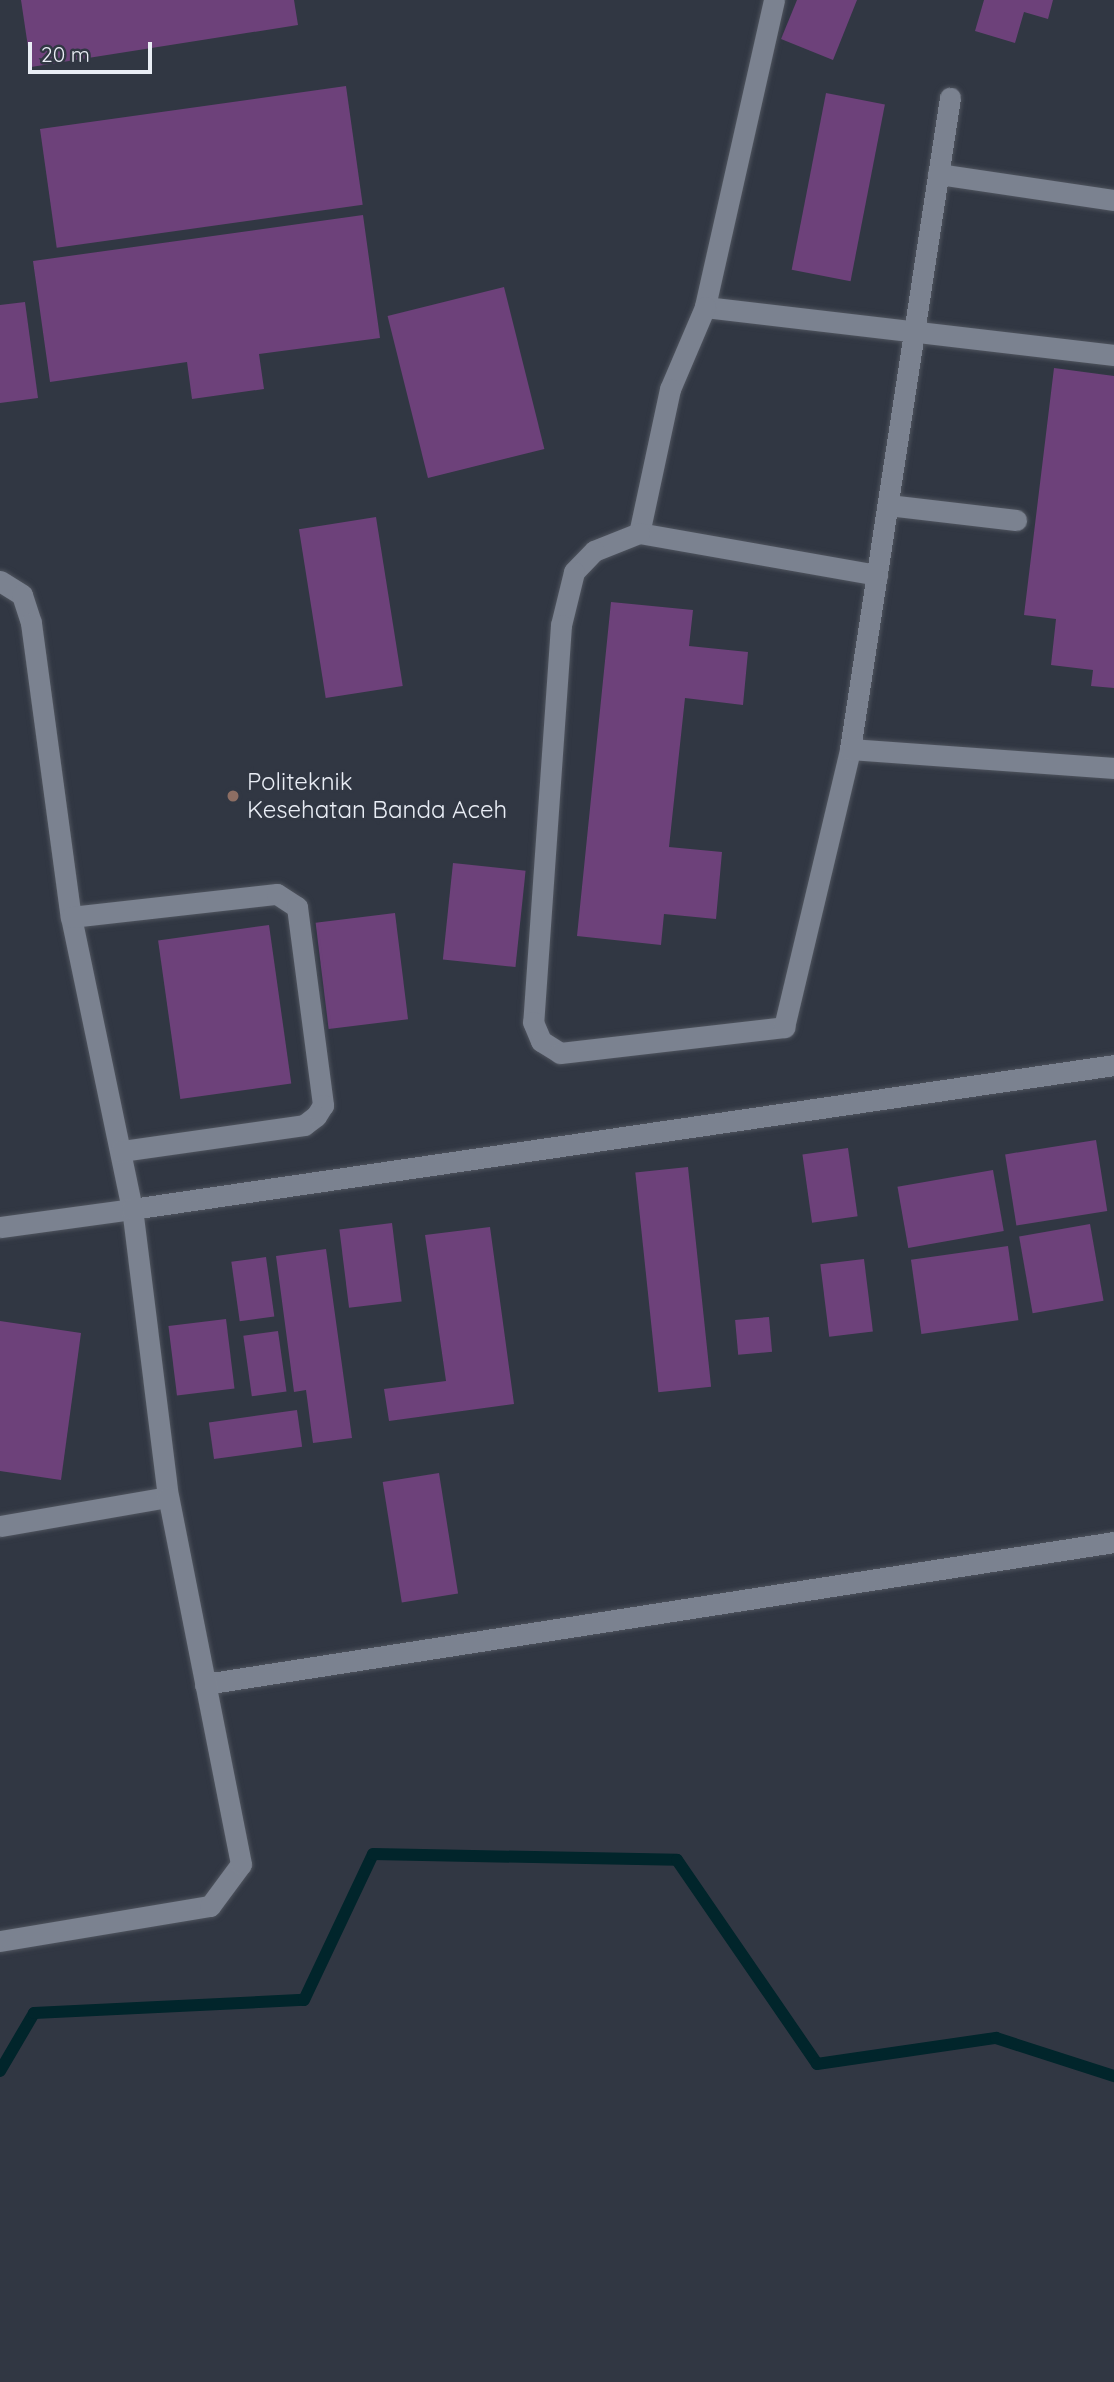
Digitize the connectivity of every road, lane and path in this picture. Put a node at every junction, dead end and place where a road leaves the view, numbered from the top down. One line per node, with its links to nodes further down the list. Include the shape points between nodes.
1 (774, 0): 5 (street)
2 (950, 97): 3 (street)
3 (938, 174): 4 (street); 6 (street)
4 (1114, 200)
5 (705, 307): 6 (street); 10 (street, via 670,389)
6 (915, 332): 7 (street); 8 (street)
7 (1114, 355)
8 (888, 505): 9 (street); 11 (street)
9 (1016, 520)
10 (639, 533): 11 (street); 13 (street, via 594,551 574,572 561,625 533,1022 541,1041 560,1054 784,1027)
11 (877, 575): 13 (street)
12 (0, 581): 15 (street, via 22,595 31,623)
13 (850, 749): 14 (street)
14 (1114, 768)
15 (71, 917): 17 (street); 17 (street, via 277,894 297,907 323,1105 316,1116 304,1125)
16 (1114, 1065): 18 (street)
17 (121, 1151): 18 (street)
18 (132, 1209): 19 (street); 20 (street)
19 (0, 1227)
20 (168, 1497): 21 (street); 23 (street)
21 (0, 1526)
22 (1114, 1542): 23 (street)
23 (205, 1684): 24 (street, via 241,1864 229,1886 209,1906)
24 (0, 1941)

